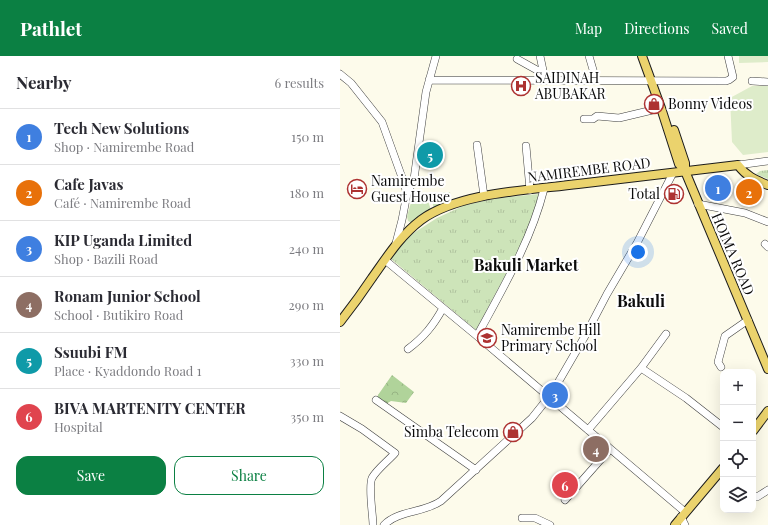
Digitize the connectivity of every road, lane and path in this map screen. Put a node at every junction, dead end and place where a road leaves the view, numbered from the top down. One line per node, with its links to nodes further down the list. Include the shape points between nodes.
1 (436, 56): 10 (street)
2 (540, 56): 9 (street)
3 (589, 56): 11 (street)
4 (642, 56): 12 (main road, HOIMA ROAD)
5 (648, 56): 12 (main road, HOIMA ROAD)
6 (728, 56): 12 (street, via 734,74 729,80)
7 (517, 59): 9 (street)
8 (340, 74): 28 (street, via 351,83 382,122)
9 (545, 77): 10 (street); 11 (street)
10 (429, 80): 28 (street, via 414,179)
11 (596, 80): 12 (street)
12 (654, 80): 15 (main road, HOIMA ROAD); 22 (main road, HOIMA ROAD, via 685,163)
13 (752, 82): 14 (street)
14 (768, 82)
15 (661, 108): 16 (street, via 619,118 597,116 593,119); 22 (main road, HOIMA ROAD, via 679,164)
16 (584, 119)
17 (477, 145): 29 (street)
18 (526, 146): 27 (street)
19 (768, 161): 20 (street)
20 (754, 163): 21 (street); 23 (street)
21 (738, 165): 22 (main road, NAMIREMBE ROAD); 23 (main road)
22 (685, 171): 24 (main road, NAMIREMBE ROAD); 30 (main road, HOIMA ROAD)
23 (743, 172): 25 (main road)
24 (673, 173): 26 (main road, NAMIREMBE ROAD); 45 (street, via 641,236)
25 (768, 185)
26 (544, 188): 27 (main road, NAMIREMBE ROAD); 40 (street, via 526,242)
27 (530, 190): 29 (main road, NAMIREMBE ROAD)
28 (406, 194): 31 (street)
29 (484, 196): 33 (main road, NAMIREMBE ROAD, via 450,205)
30 (698, 204): 32 (street, via 745,213); 37 (main road, HOIMA ROAD)
31 (402, 220): 33 (street); 34 (street)
32 (768, 222)
33 (413, 226): 34 (main road, NAMIREMBE ROAD)
34 (396, 243): 35 (main road, NAMIREMBE ROAD)
35 (385, 260): 36 (street); 38 (main road, NAMIREMBE ROAD)
36 (443, 308): 40 (street); 41 (street, via 426,334)
37 (748, 320): 42 (street, via 725,336 718,362); 44 (main road, HOIMA ROAD)
38 (340, 322)
39 (666, 334): 43 (street)
40 (477, 336): 45 (street)
41 (408, 349)
42 (720, 367)
43 (641, 368): 49 (street); 51 (street)
44 (768, 369)
45 (549, 397): 51 (street); 53 (street, via 532,418)
46 (376, 400): 53 (street)
47 (768, 411): 50 (main road)
48 (340, 416): 60 (street, via 395,453 371,480)
49 (720, 425)
50 (756, 426)
51 (588, 430): 52 (street)
52 (610, 449): 57 (street); 58 (street)
53 (476, 470): 61 (street, via 436,505 397,517)
54 (720, 471): 58 (main road)
55 (768, 490): 56 (street)
56 (756, 496)
57 (565, 500)
58 (683, 514): 63 (main road); 64 (street)
59 (522, 518): 62 (street, via 536,518)
60 (373, 525)
61 (384, 525)
62 (550, 525)
63 (675, 525)
64 (685, 525)

